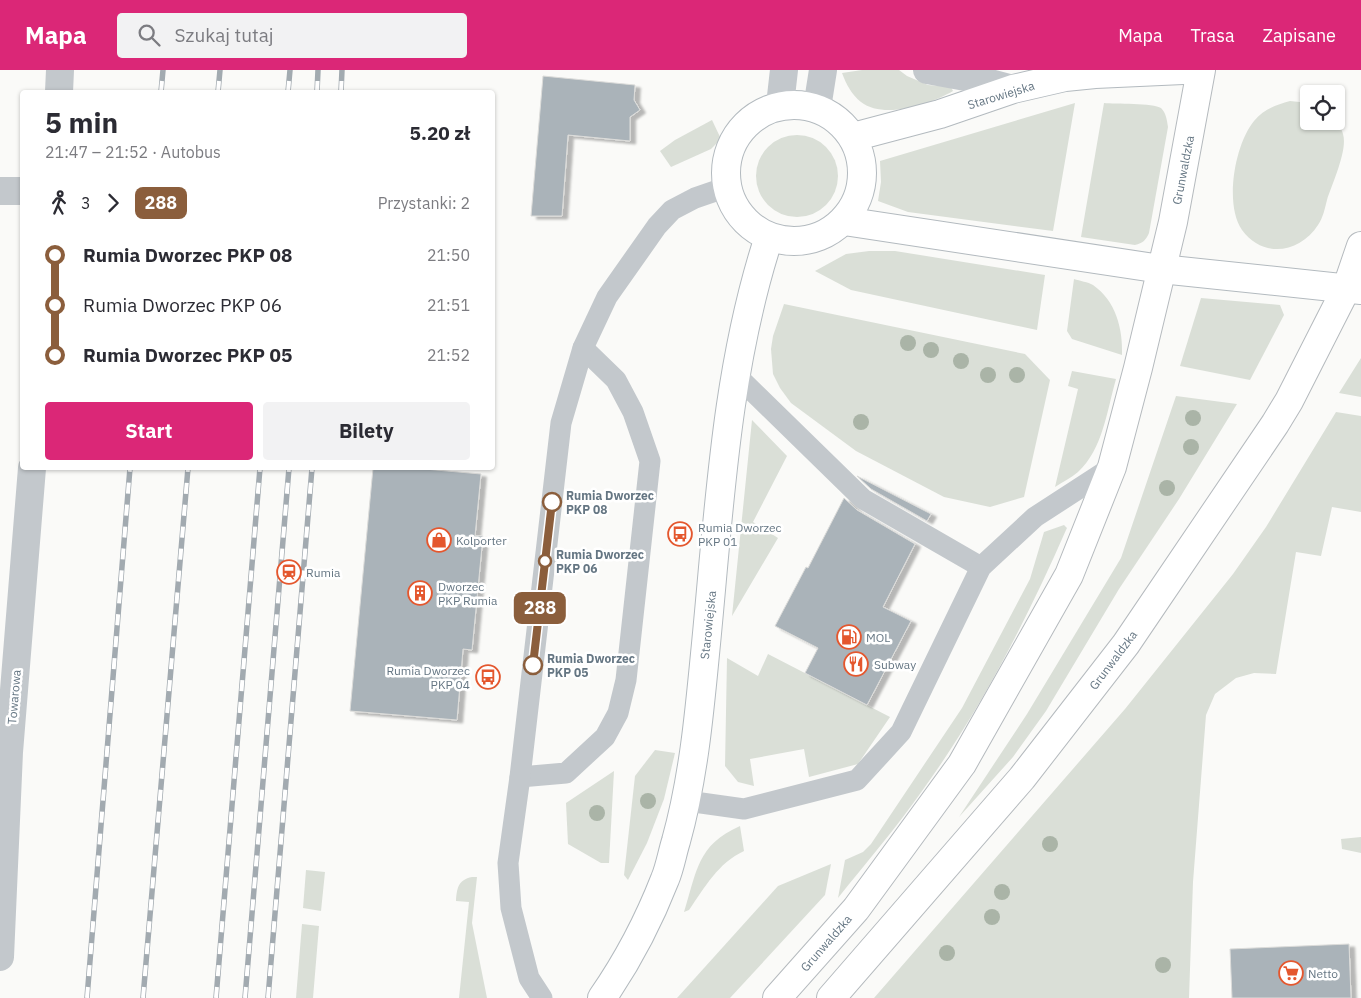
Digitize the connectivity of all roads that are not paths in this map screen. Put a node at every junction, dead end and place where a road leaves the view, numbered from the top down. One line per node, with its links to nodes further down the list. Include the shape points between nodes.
1 (60, 70): 8 (street)
2 (784, 70): 9 (street)
3 (823, 70): 10 (street)
4 (927, 70): 7 (street)
5 (1182, 70): 7 (main road, Starowiejska, via 1095,74)
6 (1201, 70): 18 (main road, Grunwaldzka, via 1173,222)
7 (1013, 89): 11 (main road, Starowiejska, via 940,114)
8 (59, 90)
9 (780, 105): 10 (main road); 12 (main road, via 754,117 740,131 727,160)
10 (817, 108): 11 (main road, via 838,120)
11 (853, 137): 15 (main road, via 861,158 863,181 857,202)
12 (727, 186): 16 (main road, via 742,217); 20 (lane, via 672,210 657,226 607,297)
13 (0, 191): 14 (street)
14 (20, 191)
15 (844, 221): 16 (main road, via 828,233 810,240 790,242); 18 (main road)
16 (769, 237): 21 (main road, Starowiejska, via 754,284)
17 (1361, 246): 19 (main road, Grunwaldzka)
18 (1161, 269): 19 (main road); 22 (main road, Grunwaldzka)
19 (1354, 289): 31 (main road, Grunwaldzka, via 1275,424 1126,644 1022,778)
20 (583, 348): 25 (lane, via 561,423); 25 (lane, via 616,380 633,412 650,461 626,680 618,713 604,737 566,773)
21 (736, 375): 24 (lane, via 863,499); 26 (main road, Starowiejska, via 729,410 700,705)
22 (1112, 467): 24 (lane, via 1034,517); 30 (main road, Grunwaldzka, via 1069,575 962,764 856,909)
23 (32, 470): 27 (street, Towarowa, via 9,752)
24 (981, 567): 26 (lane, via 901,732 857,780 744,809)
25 (520, 777): 28 (lane, via 508,863 511,908 528,978)
26 (687, 801): 29 (main road, Starowiejska, via 666,878 614,981)
27 (0, 957)
28 (542, 998)
29 (602, 998)
30 (778, 998)
31 (832, 998)

